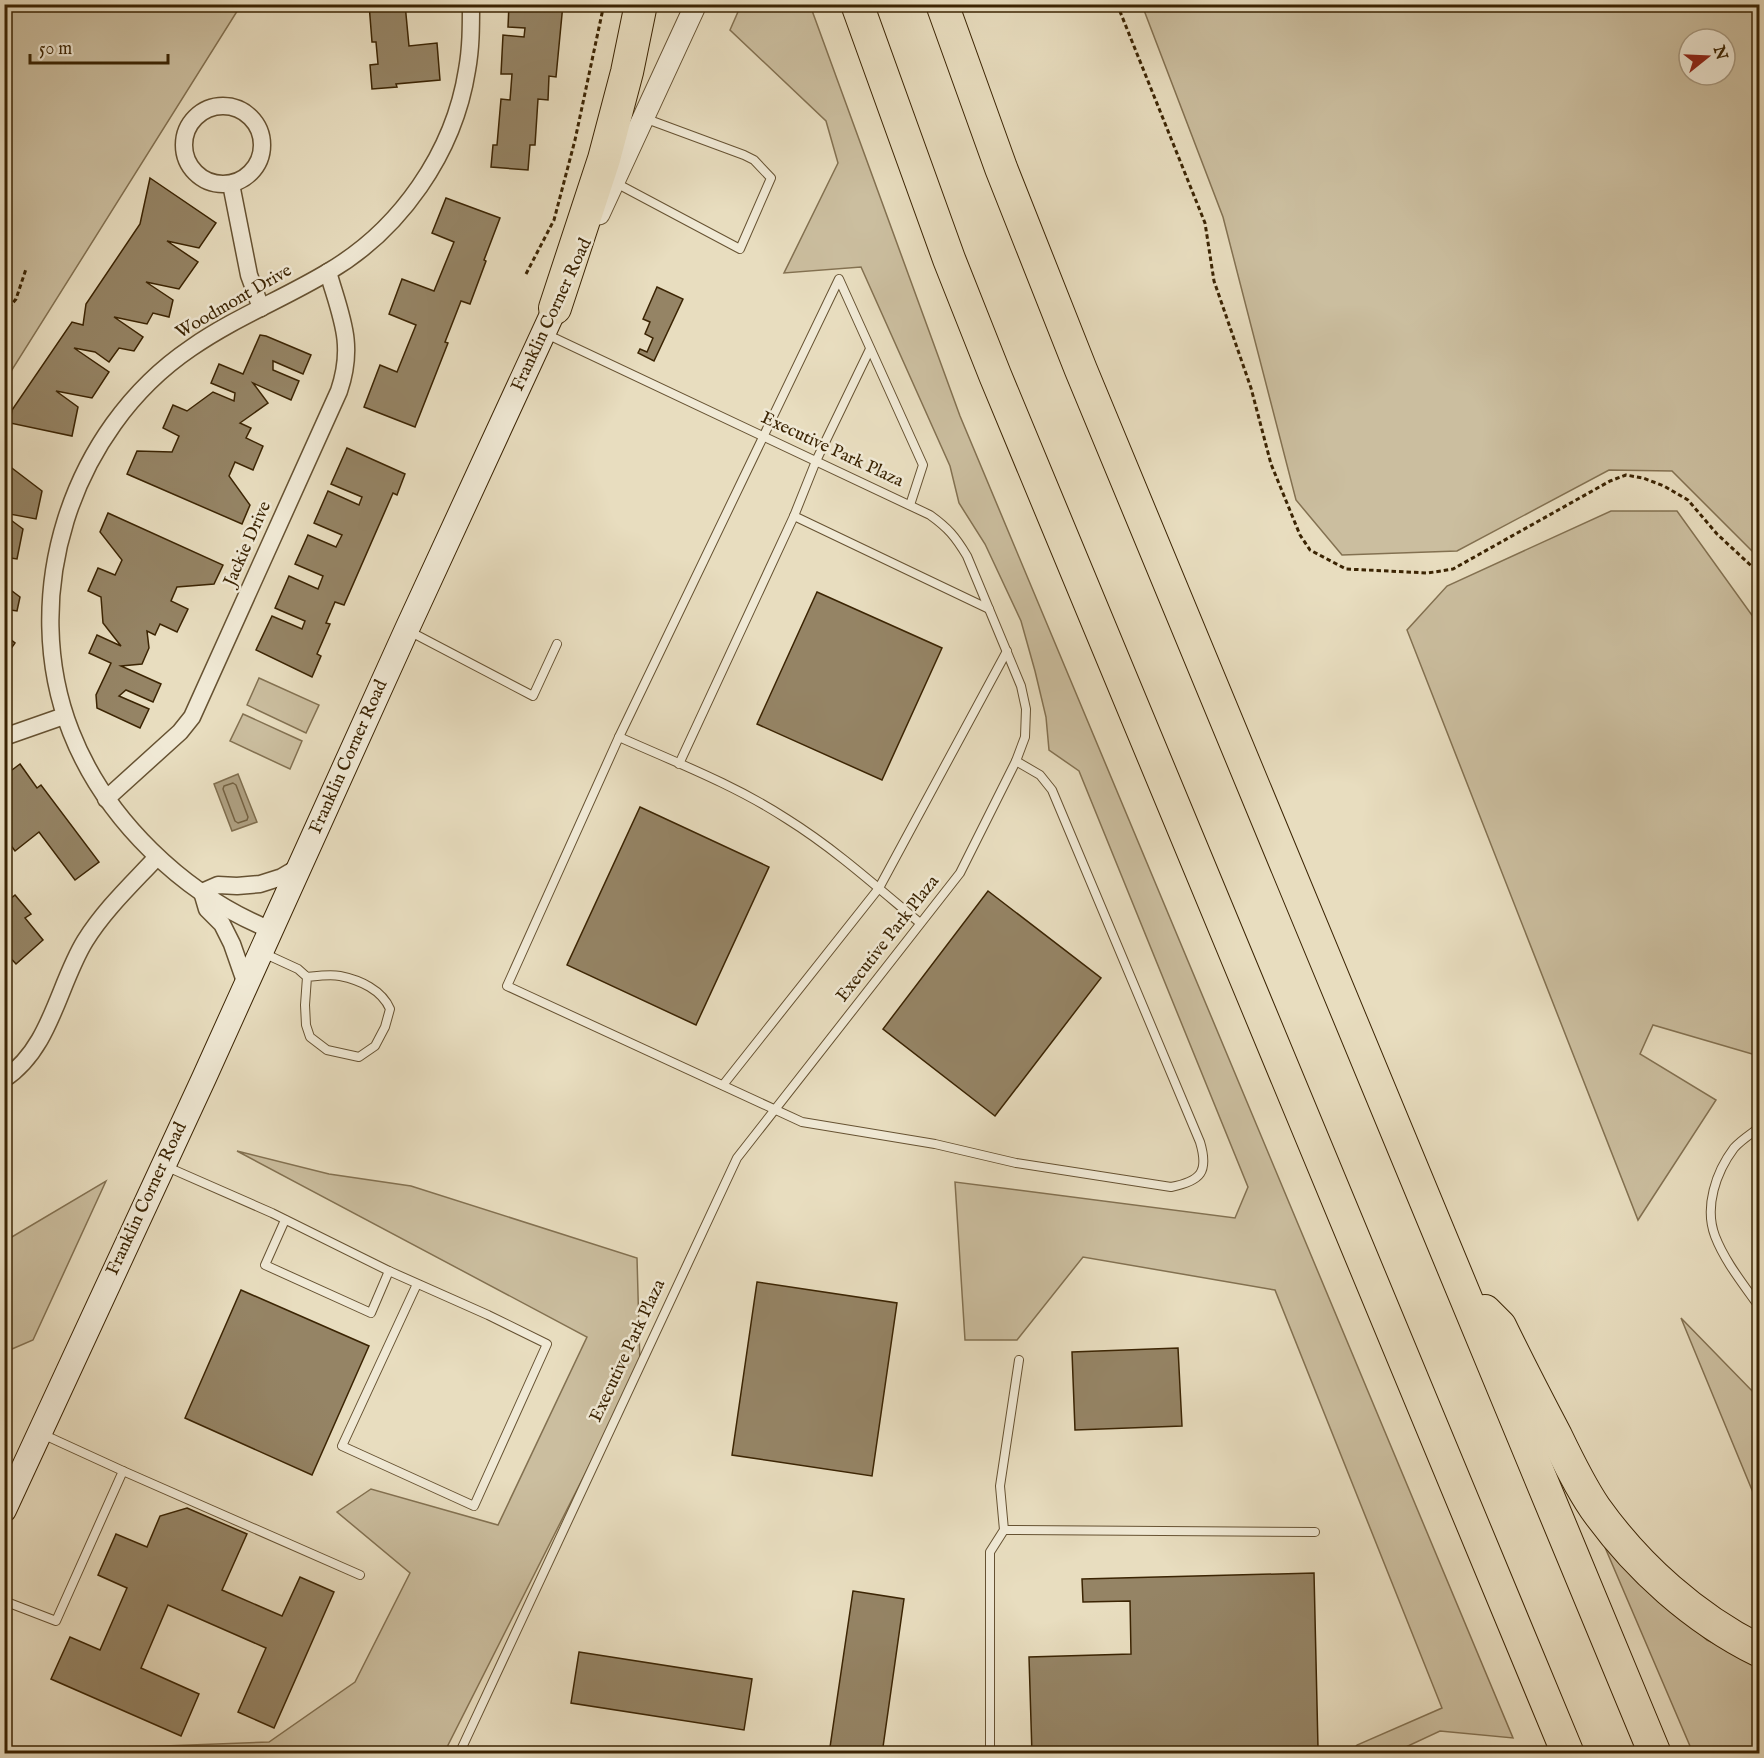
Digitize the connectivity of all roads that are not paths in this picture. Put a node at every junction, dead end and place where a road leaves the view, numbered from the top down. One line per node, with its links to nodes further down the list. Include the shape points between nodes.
1 (471, 4): 9 (street, Woodmont Drive, via 467,73 443,147 413,195 383,230)
2 (641, 4): 11 (highway, via 604,159)
3 (696, 4): 6 (street, Franklin Corner Road)
4 (857, 4): 57 (highway, via 995,375)
5 (942, 4): 44 (highway, via 1001,168 1081,370)
6 (644, 117): 7 (street, Franklin Corner Road); 7 (lane, via 744,155 771,178 740,249)
7 (614, 182): 11 (street, Franklin Corner Road)
8 (231, 184): 8 (street, via 254,170 263,145 253,119 243,111 218,106 193,120 183,148 187,162 205,181); 10 (street, via 249,275)
9 (328, 272): 10 (street, Woodmont Drive); 26 (street, Jackie Drive, via 346,333 347,354 339,391 192,717)
10 (261, 308): 21 (street, Woodmont Drive, via 198,343 161,371 133,400 92,457 63,527 50,608 55,681)
11 (550, 321): 13 (lane, Executive Park Plaza); 18 (main road, Franklin Corner Road)
12 (870, 349): 13 (lane, via 839,279); 14 (lane); 15 (lane, via 923,465)
13 (763, 436): 14 (lane, Executive Park Plaza); 23 (lane)
14 (816, 461): 15 (lane, Executive Park Plaza); 16 (lane)
15 (910, 506): 17 (lane, Executive Park Plaza, via 930,515 956,537)
16 (794, 516): 17 (lane); 25 (lane)
17 (989, 609): 20 (lane, Executive Park Plaza)
18 (407, 629): 19 (lane, via 533,696); 28 (main road, Franklin Corner Road)
19 (556, 644)
20 (1007, 651): 24 (lane, Executive Park Plaza, via 1022,686 1026,709 1025,737); 29 (lane)
21 (64, 716): 22 (street); 26 (street, Woodmont Drive)
22 (4, 737)
23 (619, 737): 25 (lane); 37 (lane, via 507,986)
24 (1016, 762): 31 (lane, Executive Park Plaza, via 960,873); 38 (lane, via 1040,775 1052,790 1200,1142 1205,1157 1202,1172 1189,1183 1171,1187 1016,1163 935,1144 802,1122)
25 (679, 764): 29 (lane, via 786,818)
26 (106, 799): 27 (street, Woodmont Drive)
27 (157, 857): 30 (street, Woodmont Drive); 36 (street, via 110,906 85,942 38,1044)
28 (299, 867): 30 (street, via 260,884 218,885); 32 (main road, Franklin Corner Road)
29 (879, 888): 31 (lane); 37 (lane)
30 (202, 892): 32 (street, Woodmont Drive, via 231,912); 35 (street, Woodmont Drive, via 207,909 222,924 232,944)
31 (920, 923): 38 (lane, Executive Park Plaza)
32 (271, 930): 33 (main road, Franklin Corner Road)
33 (261, 952): 34 (lane, via 298,969); 35 (main road, Franklin Corner Road)
34 (306, 977): 34 (lane, via 304,1005 310,1038 327,1050 359,1057 375,1046 390,1009 387,1002 371,987 339,975)
35 (246, 984): 40 (main road, Franklin Corner Road)
36 (4, 1078)
37 (723, 1085): 38 (lane)
38 (776, 1110): 55 (lane, Executive Park Plaza, via 738,1158)
39 (1760, 1127): 45 (lane, via 1736,1146 1720,1169 1711,1214 1715,1235 1727,1260)
40 (162, 1165): 41 (lane); 47 (main road, Franklin Corner Road)
41 (285, 1220): 42 (lane); 42 (lane, via 265,1265 371,1313)
42 (389, 1271): 43 (lane)
43 (417, 1284): 43 (lane, via 342,1446 474,1506 547,1344)
44 (1461, 1286): 54 (highway, via 1500,1326 1594,1507 1619,1539 1676,1596); 58 (highway)
45 (1760, 1308)
46 (1019, 1360): 50 (lane, via 1000,1486)
47 (40, 1433): 48 (lane); 49 (main road, Franklin Corner Road)
48 (123, 1470): 52 (lane); 53 (lane, via 57,1621)
49 (4, 1510)
50 (1004, 1530): 51 (lane); 56 (lane, via 990,1552)
51 (1315, 1532)
52 (360, 1575)
53 (4, 1600)
54 (1760, 1651)
55 (459, 1754)
56 (990, 1754)
57 (1568, 1754)
58 (1655, 1754)

